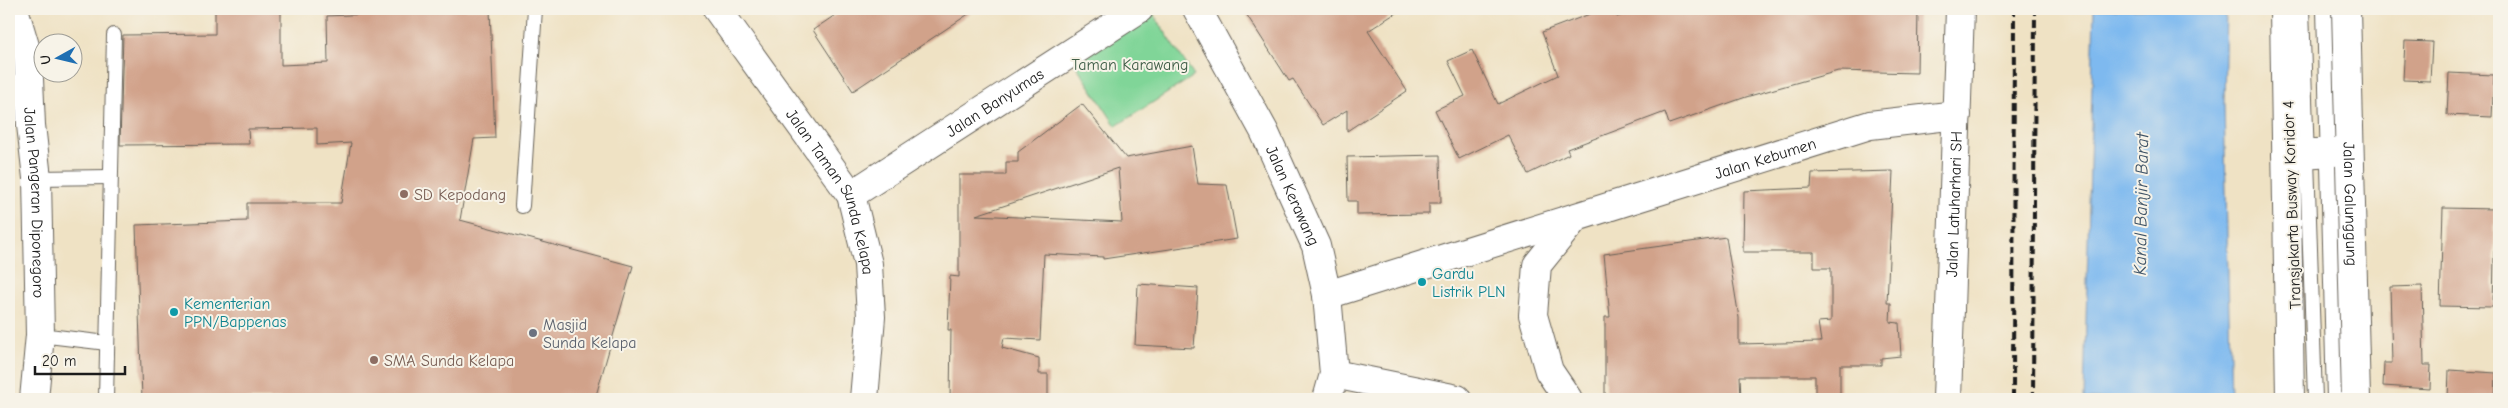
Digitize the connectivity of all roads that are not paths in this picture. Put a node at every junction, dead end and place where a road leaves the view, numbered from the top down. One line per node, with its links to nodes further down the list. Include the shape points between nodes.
1 (14, 9): 15 (street, Jalan Pangeran Diponegoro, via 28,56)
2 (535, 9): 17 (lane)
3 (717, 9): 16 (street, Jalan Taman Sunda Kelapa)
4 (1140, 9): 16 (street, Jalan Banyumas)
5 (1197, 9): 19 (street, Jalan Kerawang, via 1264,131 1316,246)
6 (1960, 9): 12 (street, Jalan Latuharhari SH)
7 (2284, 9): 13 (street, Jalan Galunggung)
8 (2302, 9): 13 (lane, Transjakarta Busway Koridor 4)
9 (2324, 9): 13 (lane)
10 (2346, 9): 13 (street, Jalan Galunggung)
11 (114, 35): 14 (lane)
12 (1957, 115): 18 (street, Jalan Kebumen, via 1870,125); 29 (street, Jalan Latuharhari SH)
13 (2317, 153): 30 (street, Jalan Galunggung); 31 (lane, Transjakarta Busway Koridor 4); 32 (lane); 33 (street, Jalan Galunggung)
14 (110, 177): 15 (lane); 21 (lane)
15 (37, 178): 20 (street, Jalan Pangeran Diponegoro)
16 (851, 195): 25 (street, Jalan Taman Sunda Kelapa, via 868,264 871,317)
17 (522, 206)
18 (1575, 218): 19 (street, Jalan Kebumen); 28 (street, via 1537,265 1533,315 1549,371)
19 (1327, 295): 22 (street, Jalan Kerawang)
20 (40, 336): 21 (lane); 23 (street, Jalan Pangeran Diponegoro)
21 (107, 343): 24 (lane)
22 (1334, 374): 26 (street, Jalan Kerawang); 27 (street)
23 (34, 399)
24 (106, 399)
25 (864, 399)
26 (1327, 399)
27 (1457, 399)
28 (1568, 399)
29 (1947, 399)
30 (2290, 399)
31 (2315, 399)
32 (2334, 399)
33 (2356, 399)

